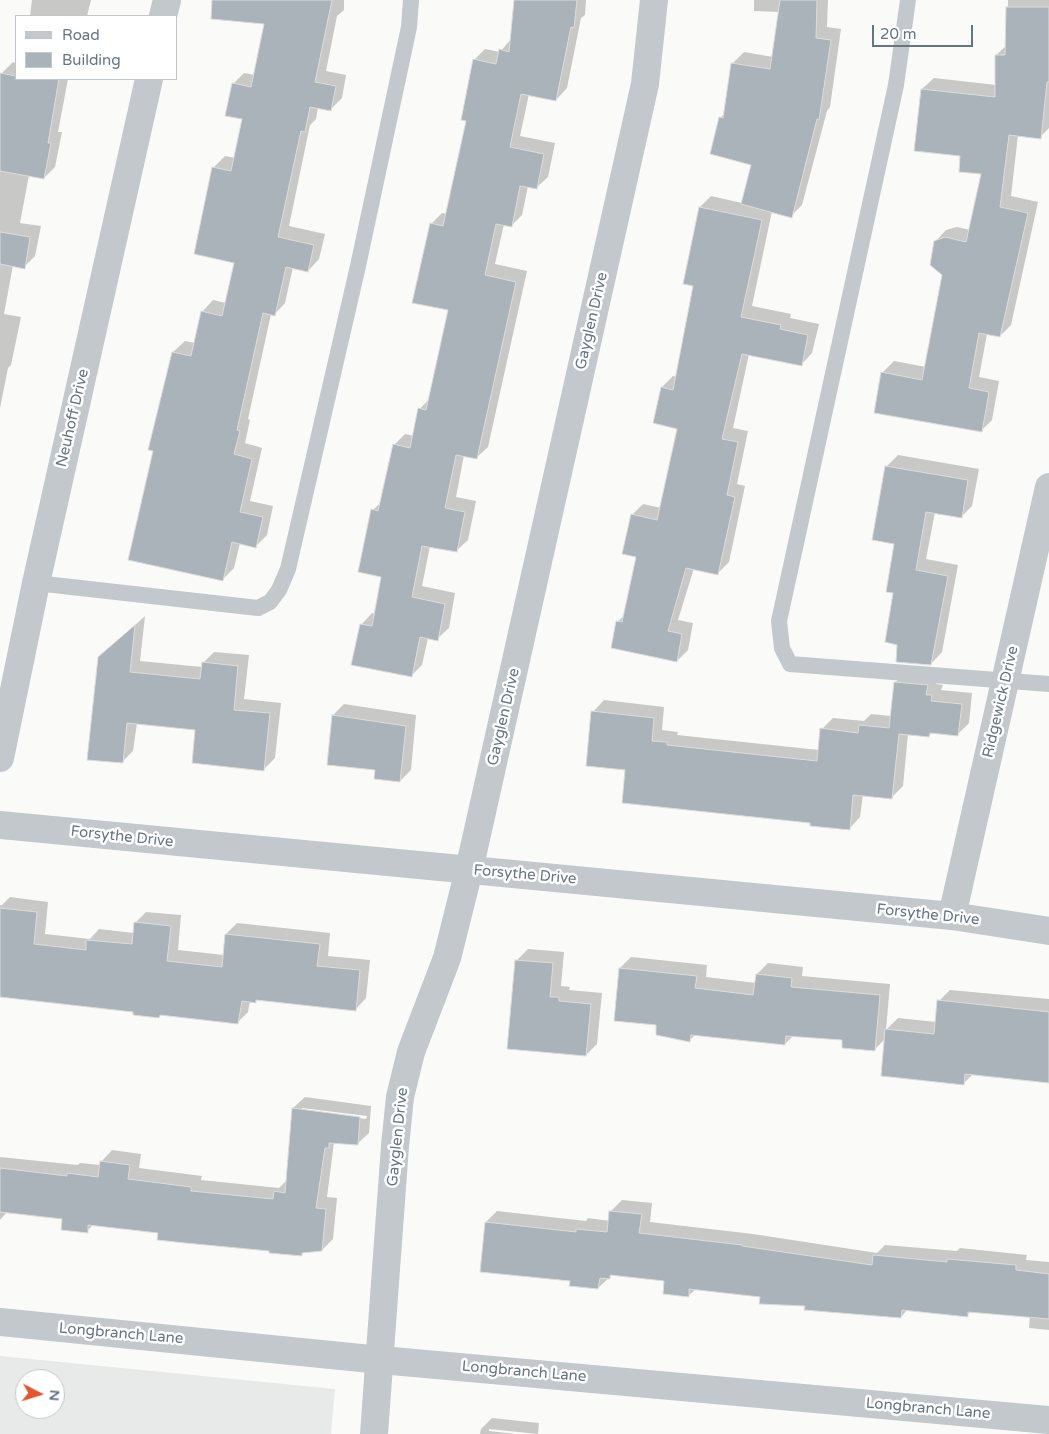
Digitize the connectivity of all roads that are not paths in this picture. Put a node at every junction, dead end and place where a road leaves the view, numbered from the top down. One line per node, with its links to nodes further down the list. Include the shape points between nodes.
1 (167, 0): 5 (street)
2 (411, 0): 8 (lane, via 409,27 358,266 288,569 278,590 270,602 258,608)
3 (654, 0): 13 (street, Gayglen Drive, via 645,84)
4 (908, 0): 9 (lane, via 896,85 779,621 782,648 790,664)
5 (163, 15)
6 (149, 80): 8 (street, Neuhoff Drive)
7 (1049, 487): 9 (street, Ridgewick Drive)
8 (36, 583): 11 (street, Neuhoff Drive)
9 (1006, 680): 10 (lane); 14 (street, Ridgewick Drive)
10 (1049, 684)
11 (0, 758)
12 (0, 825): 13 (street, Forsythe Drive)
13 (469, 870): 14 (street, Forsythe Drive); 17 (street, Gayglen Drive, via 447,958 411,1052 400,1097)
14 (952, 916): 15 (street, Forsythe Drive)
15 (1049, 931)
16 (0, 1322): 17 (street, Longbranch Lane)
17 (381, 1360): 18 (street, Longbranch Lane); 19 (street, Gayglen Drive)
18 (1049, 1420)
19 (374, 1434)

